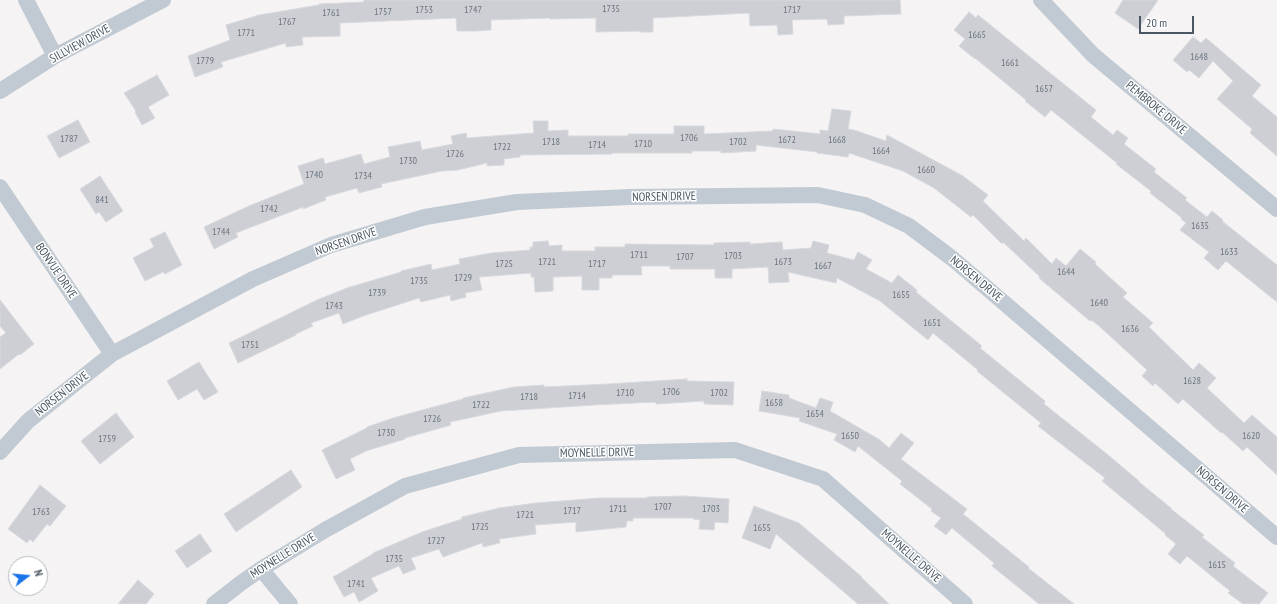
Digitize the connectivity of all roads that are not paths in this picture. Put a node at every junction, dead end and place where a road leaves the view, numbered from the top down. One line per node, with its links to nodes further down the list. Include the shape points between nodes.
1 (26, 0): 4 (street)
2 (163, 0): 4 (street, SILLVIEW DRIVE)
3 (1041, 0): 7 (street, PEMBROKE DRIVE, via 1093,55)
4 (55, 56): 5 (street, SILLVIEW DRIVE)
5 (0, 91)
6 (0, 187): 8 (street, BONVUE DRIVE)
7 (1277, 209)
8 (112, 354): 9 (street, NORSEN DRIVE, via 28,421); 10 (street, NORSEN DRIVE, via 253,280 331,245 425,217 518,202 630,197 818,195 865,205 909,226 953,259)
9 (0, 452)
10 (1277, 537)
11 (261, 569): 12 (street, MOYNELLE DRIVE); 13 (street); 14 (street, MOYNELLE DRIVE, via 405,486 519,455 735,450 823,478)
12 (214, 604)
13 (290, 604)
14 (965, 604)

